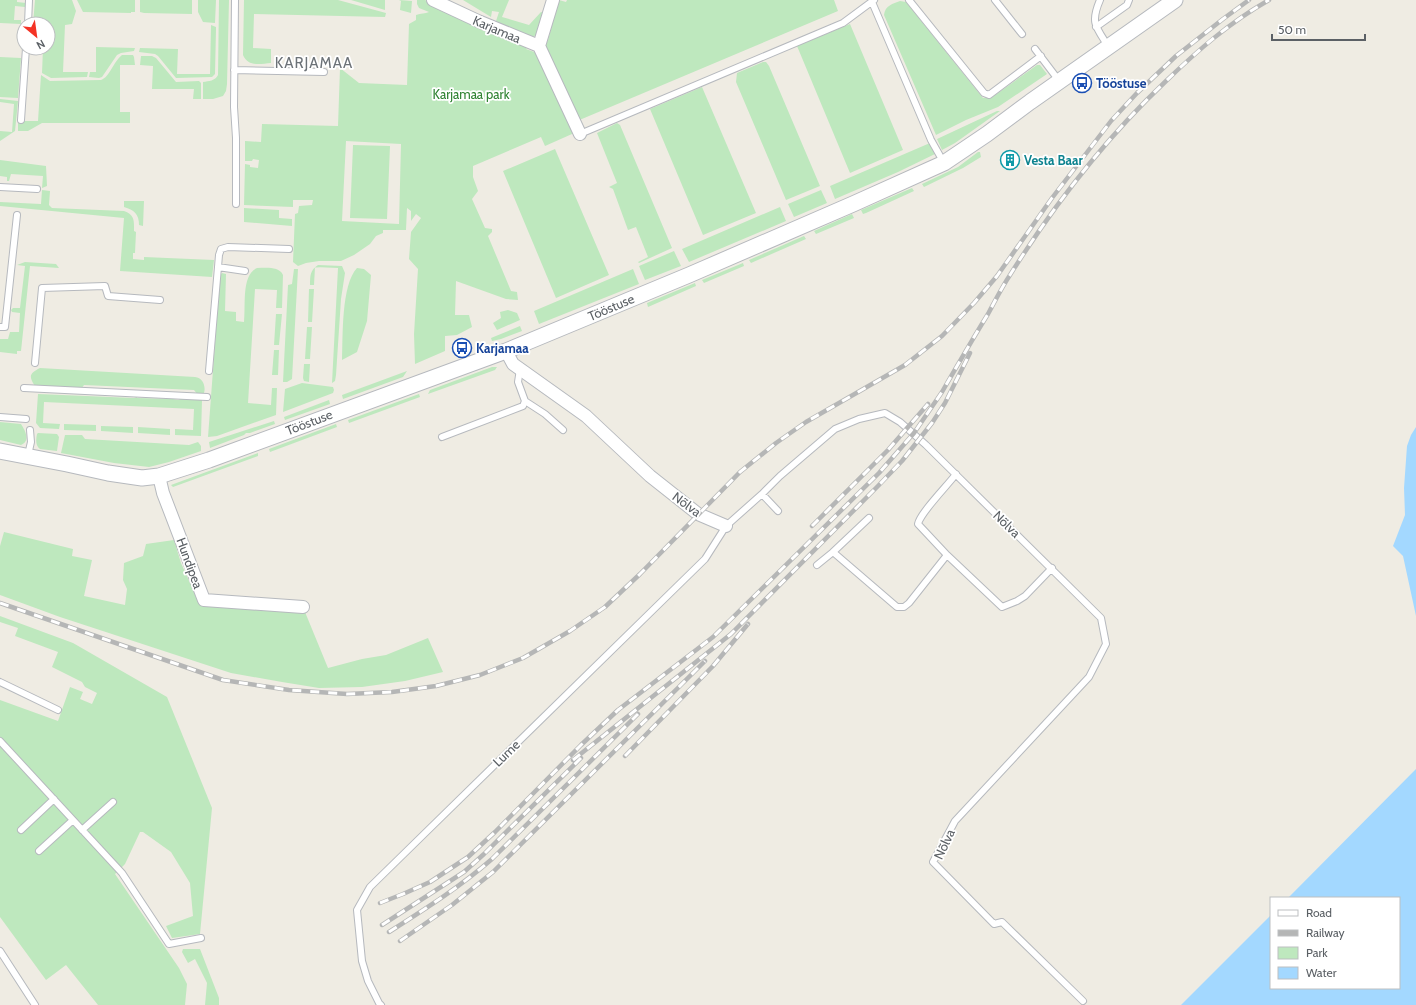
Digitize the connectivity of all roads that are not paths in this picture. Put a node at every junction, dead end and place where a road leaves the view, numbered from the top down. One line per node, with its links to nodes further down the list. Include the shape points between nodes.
1 (29, 0): 11 (lane)
2 (235, 0): 19 (lane)
3 (433, 0): 14 (street, Karjamaa)
4 (553, 0): 14 (street, Karjamaa)
5 (910, 0): 18 (lane, via 984,93 989,95)
6 (994, 0): 13 (lane)
7 (1100, 0): 12 (lane, via 1095,12)
8 (1129, 0): 12 (lane, via 1127,5)
9 (1175, 0): 15 (street, Tööstuse)
10 (873, 1): 23 (lane, via 843,23); 24 (lane)
11 (28, 16)
12 (1096, 27): 15 (lane)
13 (1022, 34)
14 (539, 46): 23 (street)
15 (1109, 47): 21 (street, Tööstuse)
16 (1035, 48): 18 (lane)
17 (25, 56): 22 (lane)
18 (1041, 56): 21 (lane)
19 (234, 70): 20 (lane); 27 (lane)
20 (324, 72)
21 (1060, 82): 24 (street, Tööstuse)
22 (21, 120)
23 (580, 134)
24 (944, 163): 34 (street, Tööstuse, via 807,224)
25 (0, 187): 26 (lane)
26 (37, 189)
27 (236, 204)
28 (17, 215): 33 (lane, via 5,327)
29 (289, 249): 30 (lane, via 228,247 222,249 219,255)
30 (218, 267): 31 (lane); 37 (lane)
31 (245, 271)
32 (160, 300): 35 (lane, via 108,296 105,286 42,288)
33 (0, 327)
34 (506, 351): 36 (street, Nõlva, via 513,364); 49 (street, Tööstuse)
35 (35, 363)
36 (520, 369): 40 (lane, via 518,382); 53 (street, Nõlva, via 586,416 650,476 698,514)
37 (209, 371)
38 (24, 388): 39 (lane)
39 (207, 397)
40 (525, 401): 44 (lane, via 546,414); 45 (lane, via 522,406)
41 (0, 417): 42 (lane)
42 (26, 419)
43 (30, 430): 47 (lane)
44 (562, 430)
45 (442, 437)
46 (0, 451): 47 (street, Tööstuse)
47 (28, 456): 49 (street, Tööstuse, via 108,473 142,478)
48 (956, 474): 50 (lane, Nõlva, via 914,433 885,413 859,419 835,429); 55 (lane, via 918,524); 57 (lane, Nõlva)
49 (159, 476): 58 (street, Hundipea, via 163,493 204,600)
50 (762, 494): 51 (lane); 53 (lane, Nõlva)
51 (778, 511)
52 (869, 518): 54 (lane)
53 (726, 526): 72 (lane, Lume, via 705,559 370,887 357,910 362,961 368,981)
54 (834, 552): 55 (lane, via 897,606 904,607); 56 (lane)
55 (947, 555): 57 (lane, via 1002,607 1025,596)
56 (817, 564)
57 (1052, 568): 70 (lane, Nõlva, via 1101,618 1106,644 1089,677 955,821 933,862 994,924 1002,922)
58 (303, 607)
59 (0, 682): 60 (lane)
60 (58, 710)
61 (0, 741): 62 (lane)
62 (54, 799): 64 (lane); 65 (lane)
63 (113, 802): 66 (lane)
64 (73, 820): 66 (lane); 67 (lane)
65 (21, 830)
66 (82, 830): 68 (lane, via 122,873 170,944)
67 (39, 851)
68 (201, 938)
69 (0, 951): 71 (lane)
70 (1083, 1000)
71 (35, 1005)
72 (381, 1005)

